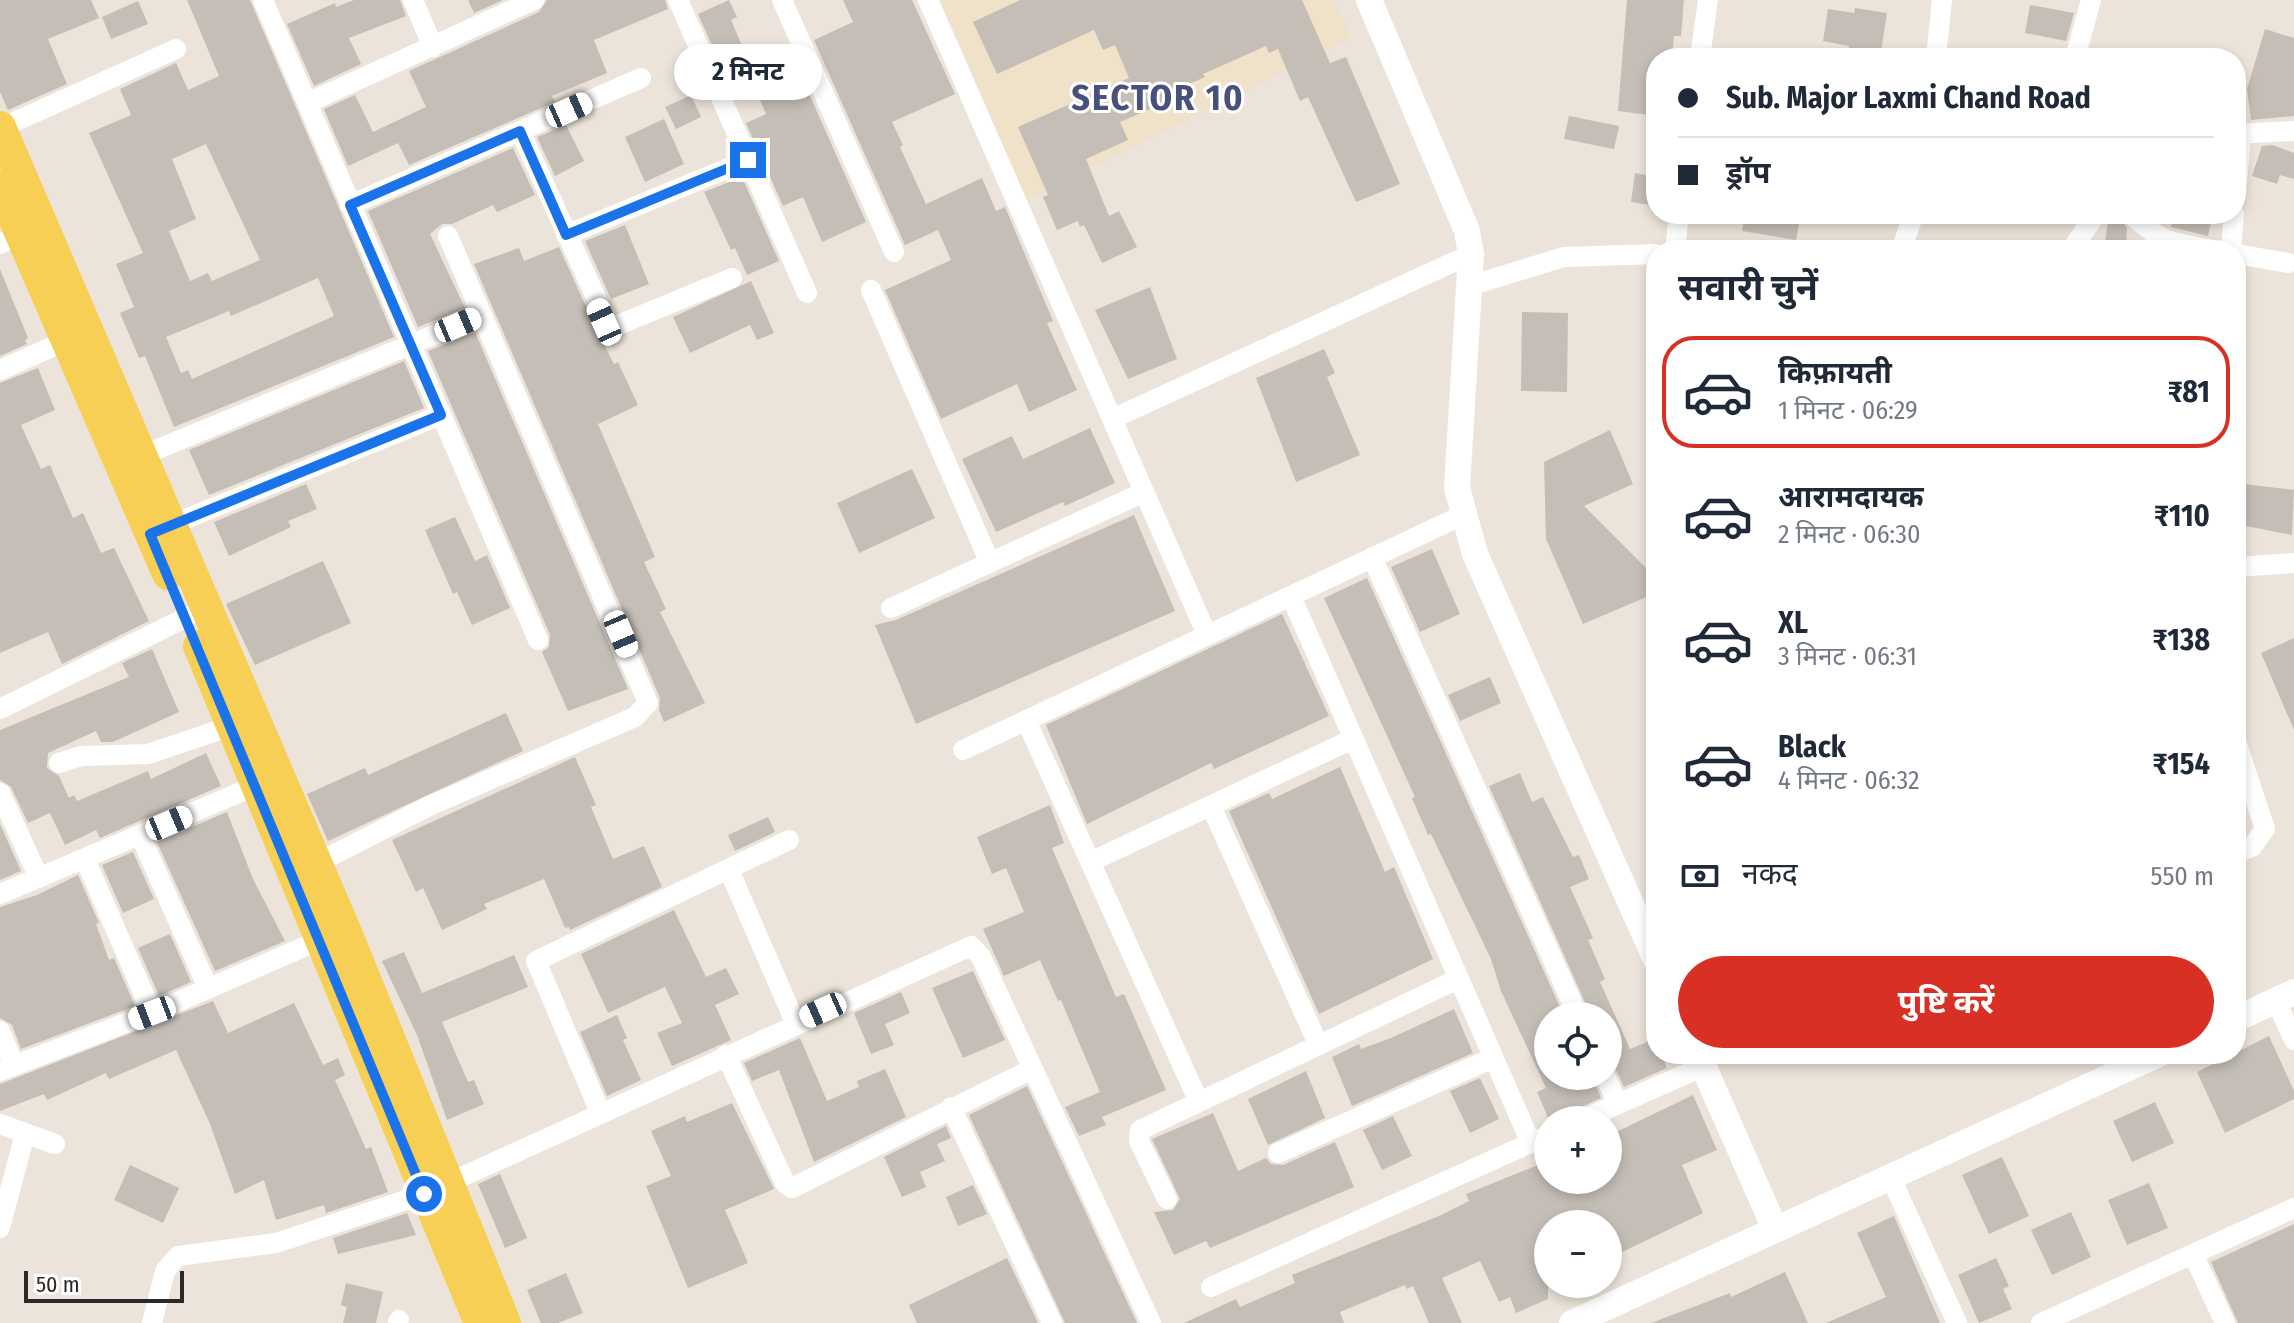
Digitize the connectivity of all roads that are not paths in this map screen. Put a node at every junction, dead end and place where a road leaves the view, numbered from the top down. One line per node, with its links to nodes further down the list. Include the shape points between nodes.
1 (263, 0): 17 (street)
2 (413, 0): 11 (street)
3 (534, 0): 11 (street)
4 (678, 0): 22 (street)
5 (782, 0): 30 (street)
6 (928, 0): 44 (street)
7 (1369, 0): 31 (street, via 1467,231)
8 (1708, 0): 12 (street)
9 (1942, 0): 13 (street)
10 (2091, 0): 14 (street)
11 (433, 47): 17 (street)
12 (1701, 48)
13 (1937, 48)
14 (2083, 48)
15 (176, 49): 18 (street)
16 (641, 78): 19 (street)
17 (307, 103): 24 (street)
18 (0, 127): 40 (main road)
19 (520, 131): 24 (street); 26 (street)
20 (2246, 131): 21 (street)
21 (2294, 131)
22 (748, 160): 26 (street); 38 (street)
23 (0, 186): 28 (main road)
24 (350, 205): 41 (street)
25 (2141, 224): 29 (street)
26 (566, 235): 35 (street, via 609,326)
27 (448, 236): 39 (street)
28 (10, 239): 40 (main road)
29 (2163, 240)
30 (894, 252)
31 (1471, 254): 36 (street); 44 (street)
32 (1646, 254): 36 (street, via 1564,257)
33 (2246, 256): 34 (street)
34 (2288, 263)
35 (732, 278)
36 (1469, 286): 47 (street, via 1457,488)
37 (871, 290): 50 (street)
38 (807, 293)
39 (482, 315): 41 (street); 73 (street, via 648,703 635,717 431,805)
40 (77, 336): 42 (street); 45 (main road); 48 (main road)
41 (410, 346): 43 (street); 45 (street)
42 (0, 370)
43 (441, 415): 48 (street); 57 (street)
44 (1112, 419): 46 (street)
45 (141, 456): 48 (main road)
46 (1144, 492): 50 (street); 56 (street)
47 (1463, 515): 49 (street); 78 (street, via 1475,554)
48 (160, 529): 55 (main road); 73 (main road)
49 (1372, 557): 53 (street); 82 (street)
50 (990, 563): 54 (street)
51 (2294, 563): 52 (street)
52 (2246, 566)
53 (1291, 596): 56 (street); 61 (street)
54 (891, 608)
55 (187, 617): 58 (street); 60 (main road)
56 (1207, 635): 59 (street)
57 (538, 640)
58 (0, 709)
59 (1026, 720): 62 (street); 72 (street)
60 (231, 726): 63 (street, via 148,754 81,756); 65 (main road)
61 (1353, 739): 67 (street); 79 (street)
62 (963, 750)
63 (59, 763)
64 (2246, 771): 70 (street, via 2265,829)
65 (255, 786): 68 (street); 77 (main road)
66 (0, 793): 75 (street)
67 (1211, 806): 72 (street); 88 (street)
68 (140, 835): 71 (street); 80 (street)
69 (789, 840): 74 (street)
70 (2246, 849)
71 (85, 859): 75 (street); 83 (street)
72 (1090, 862): 97 (street)
73 (317, 863): 77 (main road)
74 (729, 870): 85 (street); 101 (street, via 536,961)
75 (39, 878): 76 (street)
76 (0, 894)
77 (333, 935): 80 (street); 109 (main road)
78 (1646, 938)
79 (1458, 979): 88 (street); 90 (street)
80 (208, 988): 83 (street)
81 (2285, 996): 84 (street); 87 (street)
82 (1572, 1002)
83 (152, 1013): 94 (street)
84 (2246, 1014)
85 (795, 1022): 89 (street); 95 (street, via 971,946 981,957)
86 (0, 1031): 94 (street)
87 (2294, 1040)
88 (1318, 1044): 97 (street)
89 (726, 1055): 100 (street, via 788,1187); 101 (street)
90 (1493, 1058): 103 (street); 107 (street)
91 (1693, 1064): 98 (street)
92 (1703, 1064): 113 (street)
93 (2137, 1064): 108 (street)
94 (7, 1068)
95 (1032, 1069): 100 (street); 121 (street)
96 (1612, 1090): 98 (street)
97 (1198, 1100): 110 (street, via 1145,1126 1138,1135)
98 (1618, 1104): 99 (street)
99 (1614, 1106)
100 (951, 1107): 120 (street)
101 (600, 1112): 109 (street)
102 (0, 1124): 104 (street)
103 (1534, 1130)
104 (25, 1134): 106 (street); 112 (street)
105 (1534, 1141): 115 (street)
106 (55, 1144)
107 (1278, 1153)
108 (1890, 1176): 113 (street); 123 (street)
109 (436, 1189): 117 (street, via 276,1243 178,1256 165,1271); 118 (main road); 119 (main road)
110 (1167, 1199)
111 (2294, 1208): 114 (street)
112 (0, 1228)
113 (1775, 1229): 122 (street)
114 (2193, 1254): 116 (street); 124 (street)
115 (1211, 1287)
116 (2048, 1322)
117 (152, 1323)
118 (480, 1323)
119 (505, 1323)
120 (1052, 1323)
121 (1151, 1323)
122 (1572, 1323)
123 (1957, 1323)
124 (2225, 1323)

